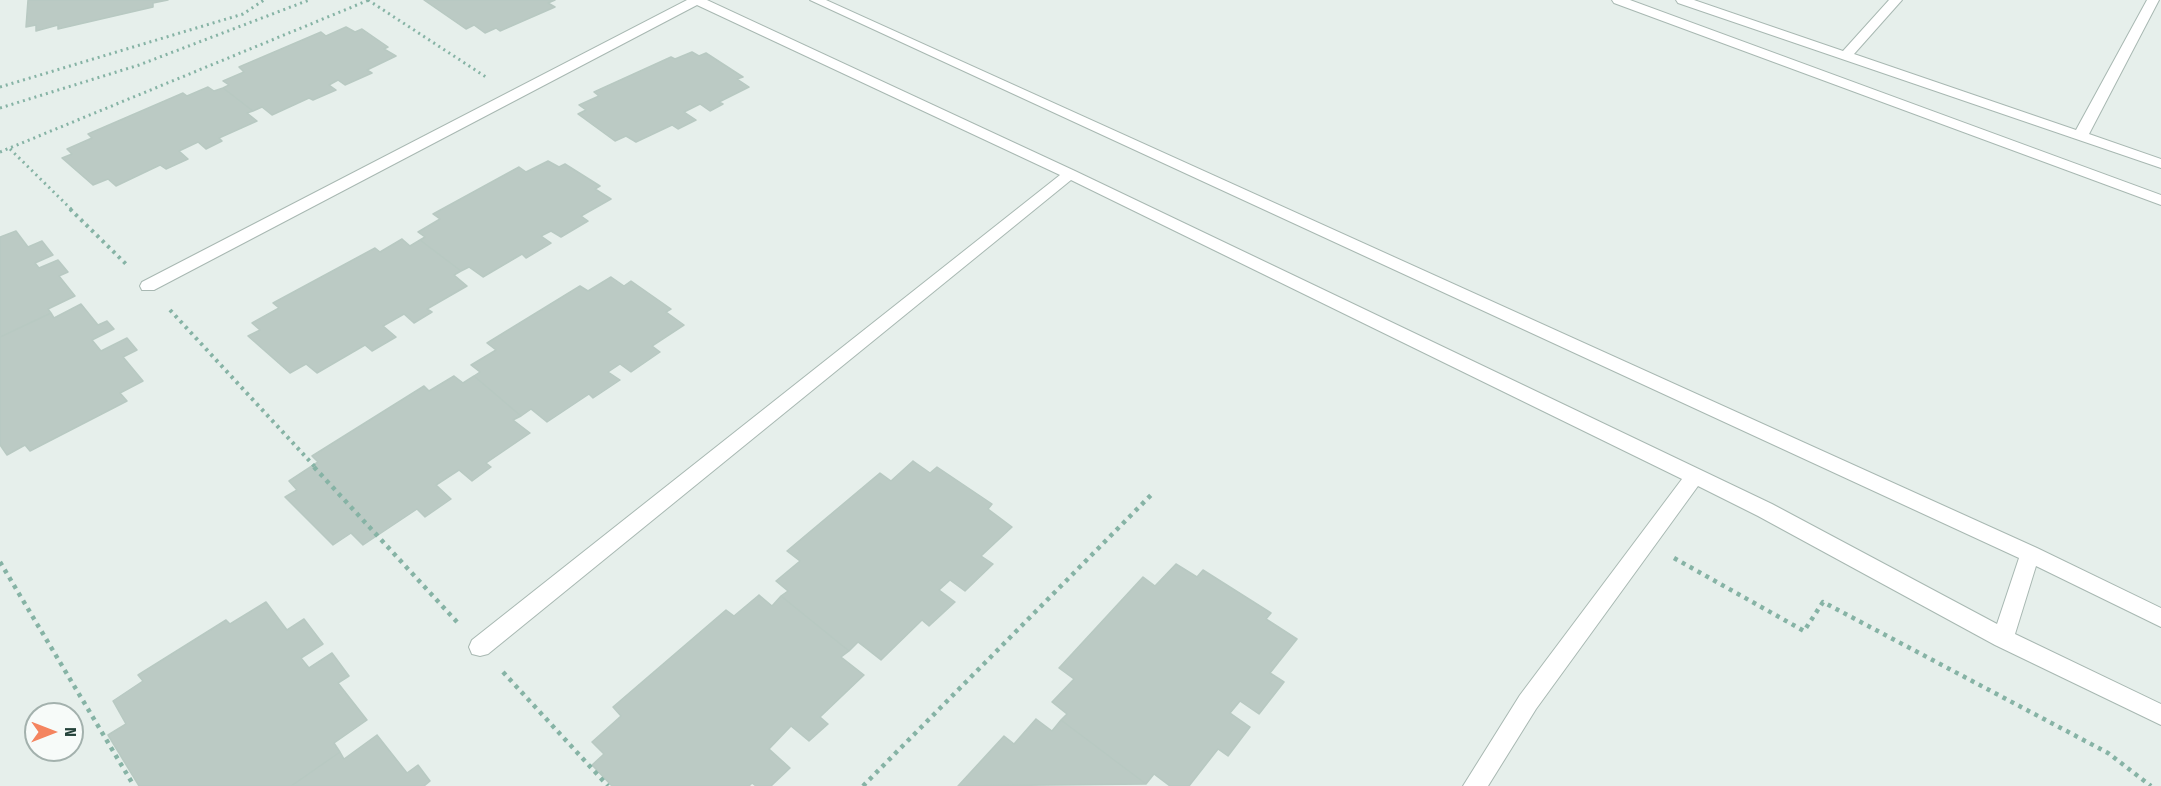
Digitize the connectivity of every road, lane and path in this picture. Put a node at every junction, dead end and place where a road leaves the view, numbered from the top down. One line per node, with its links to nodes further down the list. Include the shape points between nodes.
1 (264, 0): 11 (path, via 243,14)
2 (309, 0): 13 (path, via 139,65)
3 (368, 0): 12 (path); 15 (path)
4 (697, 0): 12 (street); 18 (street)
5 (816, 0): 24 (street)
6 (1682, 0): 10 (street)
7 (1896, 0): 10 (street)
8 (2153, 0): 14 (street)
9 (1622, 1): 19 (street)
10 (1845, 56): 14 (street)
11 (0, 87)
12 (515, 95): 20 (street)
13 (0, 108)
14 (2080, 137): 17 (street)
15 (10, 148): 16 (path); 20 (path)
16 (0, 152)
17 (2161, 164)
18 (1070, 174): 21 (street); 28 (street)
19 (2161, 200)
20 (148, 286): 28 (path)
21 (1695, 476): 23 (street); 27 (street)
22 (1153, 493): 32 (path)
23 (1646, 542): 33 (street, via 1528,702); 34 (path, via 1804,631 1823,602 2108,753)
24 (2030, 554): 26 (street); 27 (street)
25 (0, 562): 30 (path)
26 (2161, 618)
27 (2003, 638): 29 (street)
28 (480, 647): 31 (path)
29 (2161, 715)
30 (134, 786)
31 (608, 786)
32 (863, 786)
33 (1475, 786)
34 (2151, 786)

